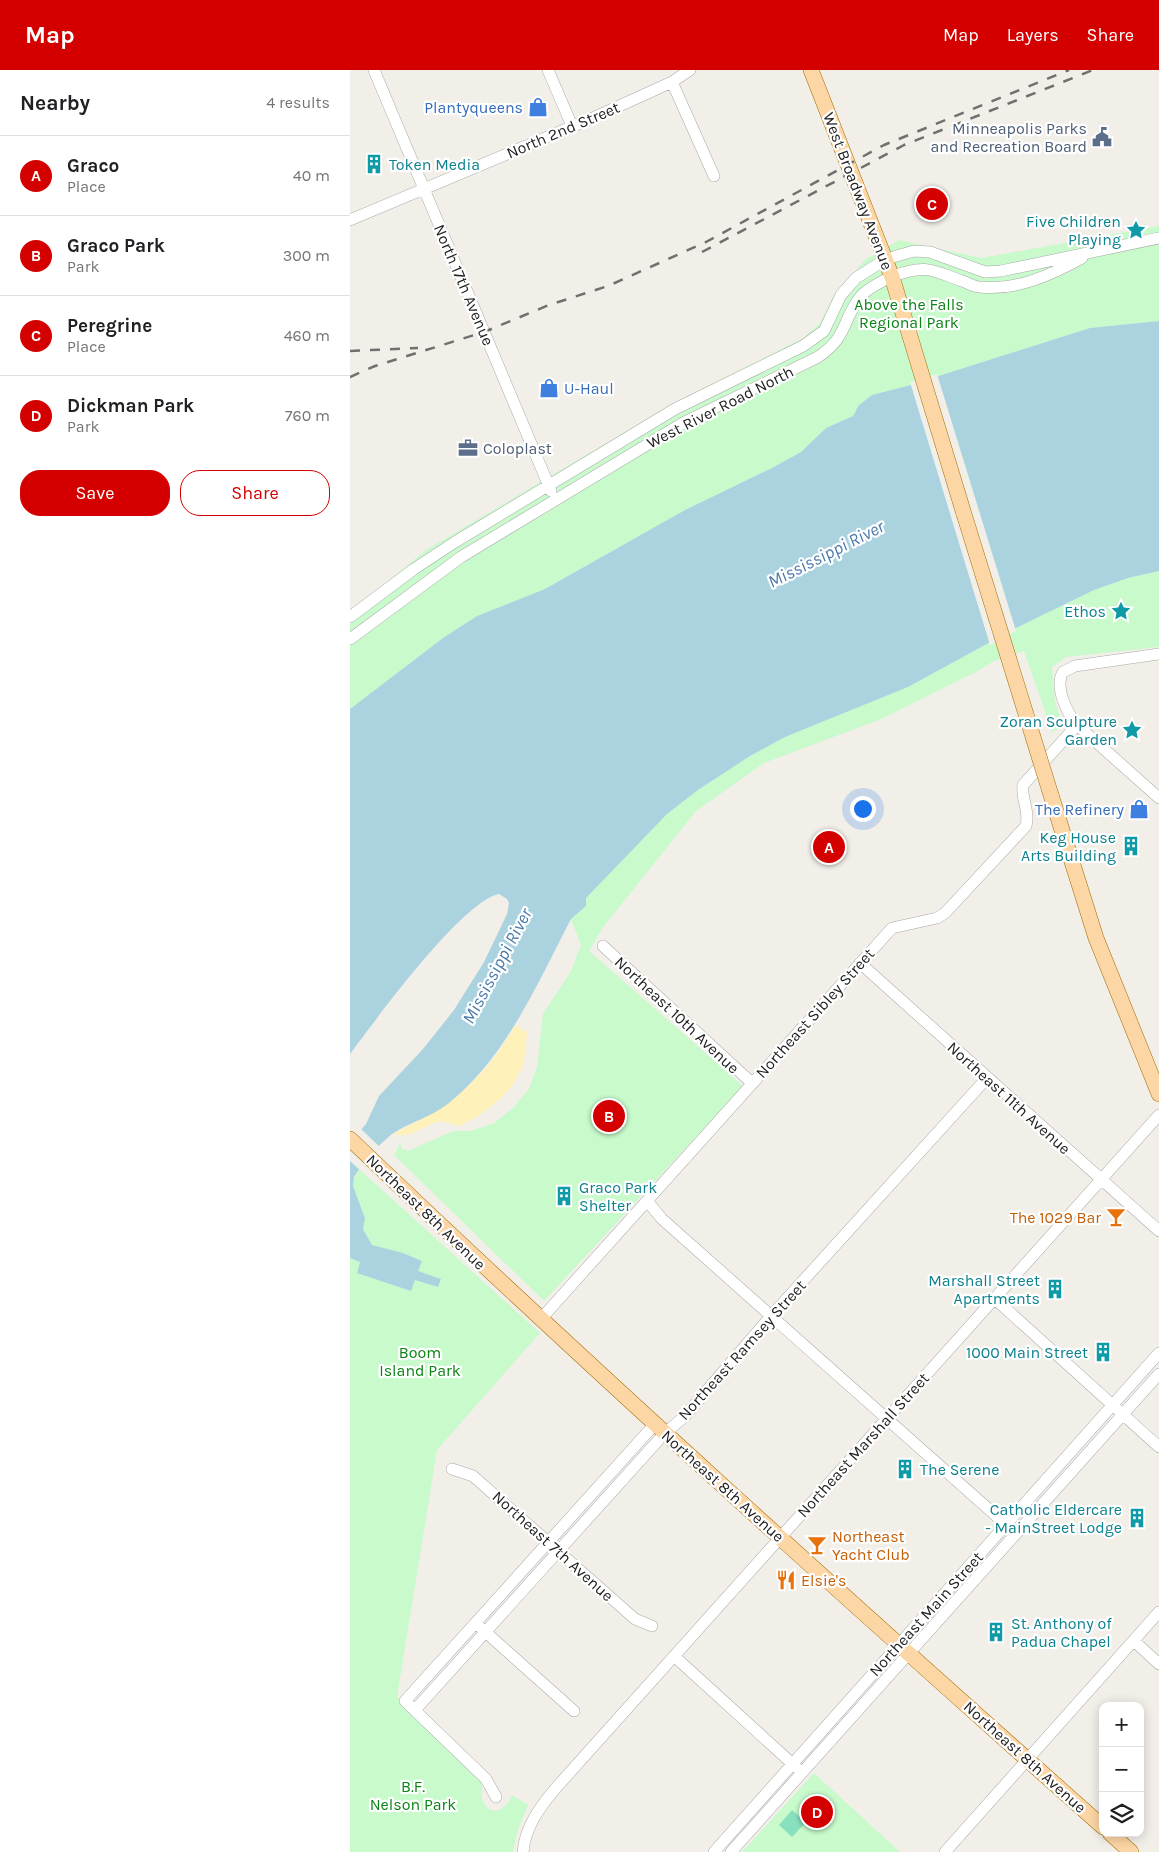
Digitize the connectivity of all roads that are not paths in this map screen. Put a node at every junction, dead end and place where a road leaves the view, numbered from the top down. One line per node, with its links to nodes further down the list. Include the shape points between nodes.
1 (374, 70): 8 (street, North 17th Avenue)
2 (548, 70): 6 (street)
3 (690, 70): 5 (street, North 2nd Street)
4 (811, 70): 12 (main road, West Broadway Avenue)
5 (672, 82): 6 (street, North 2nd Street); 7 (street)
6 (572, 126): 8 (street, North 2nd Street)
7 (714, 176)
8 (424, 188): 9 (street, North 2nd Street); 14 (street, North 17th Avenue)
9 (350, 220)
10 (1159, 238): 11 (street, West River Road North)
11 (1094, 251): 12 (street, West River Road North, via 985,272 930,252 914,251); 13 (street, West River Road North, via 1048,275 1002,287 979,287 940,271 922,268)
12 (886, 259): 13 (main road, West Broadway Avenue); 14 (street, West River Road North, via 856,278 841,295 824,331 803,346 675,409)
13 (892, 277): 15 (street, West River Road North, via 862,294 844,332 832,348 683,423); 25 (main road, West Broadway Avenue, bridge, via 1096,938)
14 (549, 486): 15 (street, North 17th Avenue); 16 (street, West River Road North, via 414,569)
15 (555, 500): 17 (street, West River Road North, via 461,557)
16 (350, 617)
17 (350, 638)
18 (1159, 654): 19 (street, via 1075,666 1064,672 1060,677 1062,691 1070,716)
19 (1077, 725): 20 (street); 22 (street, Northeast Sibley Street, via 1023,785 1028,819 1026,826 945,913 892,928)
20 (1159, 798)
21 (603, 946): 24 (street, Northeast 10th Avenue)
22 (860, 963): 23 (street, Northeast 11th Avenue); 24 (street, Northeast Sibley Street)
23 (987, 1078): 28 (street, Northeast 11th Avenue); 32 (street, Northeast Ramsey Street)
24 (752, 1083): 29 (street, Northeast Sibley Street)
25 (1159, 1094)
26 (1159, 1115): 28 (street, Northeast Marshall Street)
27 (350, 1139): 33 (main road, Northeast 8th Avenue)
28 (1102, 1180): 30 (street, Northeast 11th Avenue); 31 (street, Northeast Marshall Street)
29 (648, 1202): 32 (street, via 662,1219); 33 (street, Northeast Sibley Street)
30 (1159, 1231)
31 (995, 1299): 36 (street); 38 (street, Northeast Marshall Street)
32 (772, 1316): 38 (street); 39 (street, Northeast Ramsey Street, via 684,1417)
33 (540, 1320): 39 (main road, Northeast 8th Avenue)
34 (1159, 1353): 36 (street, Northeast Main Street)
35 (1159, 1374): 37 (street, Northeast Main Street)
36 (1112, 1405): 37 (street); 42 (street, Northeast Main Street)
37 (1122, 1414): 40 (street); 43 (street, Northeast Main Street)
38 (887, 1418): 42 (street); 44 (street, Northeast Marshall Street)
39 (659, 1429): 44 (main road, Northeast 8th Avenue); 45 (street, Northeast Ramsey Street); 46 (street, Northeast Ramsey Street)
40 (1159, 1447)
41 (452, 1469): 45 (street, Northeast 7th Avenue, via 473,1476)
42 (1006, 1524): 43 (street); 52 (street, Northeast Main Street)
43 (1016, 1533): 52 (street, Northeast Main Street)
44 (780, 1537): 52 (main road, Northeast 8th Avenue); 53 (street, Northeast Marshall Street)
45 (549, 1544): 46 (street, Northeast 7th Avenue); 48 (street, Northeast Ramsey Street)
46 (558, 1552): 49 (street, Northeast 7th Avenue, via 635,1620); 50 (street, Northeast Ramsey Street)
47 (1159, 1612): 51 (street)
48 (476, 1624): 50 (street); 55 (street, Northeast Ramsey Street, via 406,1701)
49 (652, 1626)
50 (486, 1632): 55 (street, Northeast Ramsey Street); 56 (street)
51 (1134, 1641): 54 (street); 57 (street)
52 (904, 1648): 57 (main road, Northeast 8th Avenue); 58 (street, Northeast Main Street); 59 (street, Northeast Main Street)
53 (674, 1656): 58 (street); 63 (street, Northeast Marshall Street, via 541,1805 531,1824)
54 (1159, 1664)
55 (415, 1710): 60 (street, via 486,1779)
56 (574, 1711)
57 (1028, 1760): 61 (main road, Northeast 8th Avenue); 66 (street)
58 (792, 1764): 59 (street); 64 (street, Northeast Main Street)
59 (802, 1773): 65 (street, Northeast Main Street)
60 (496, 1797)
61 (1099, 1823)
62 (1114, 1837): 67 (main road)
63 (523, 1852)
64 (714, 1852)
65 (731, 1852)
66 (945, 1852)
67 (1131, 1852)

